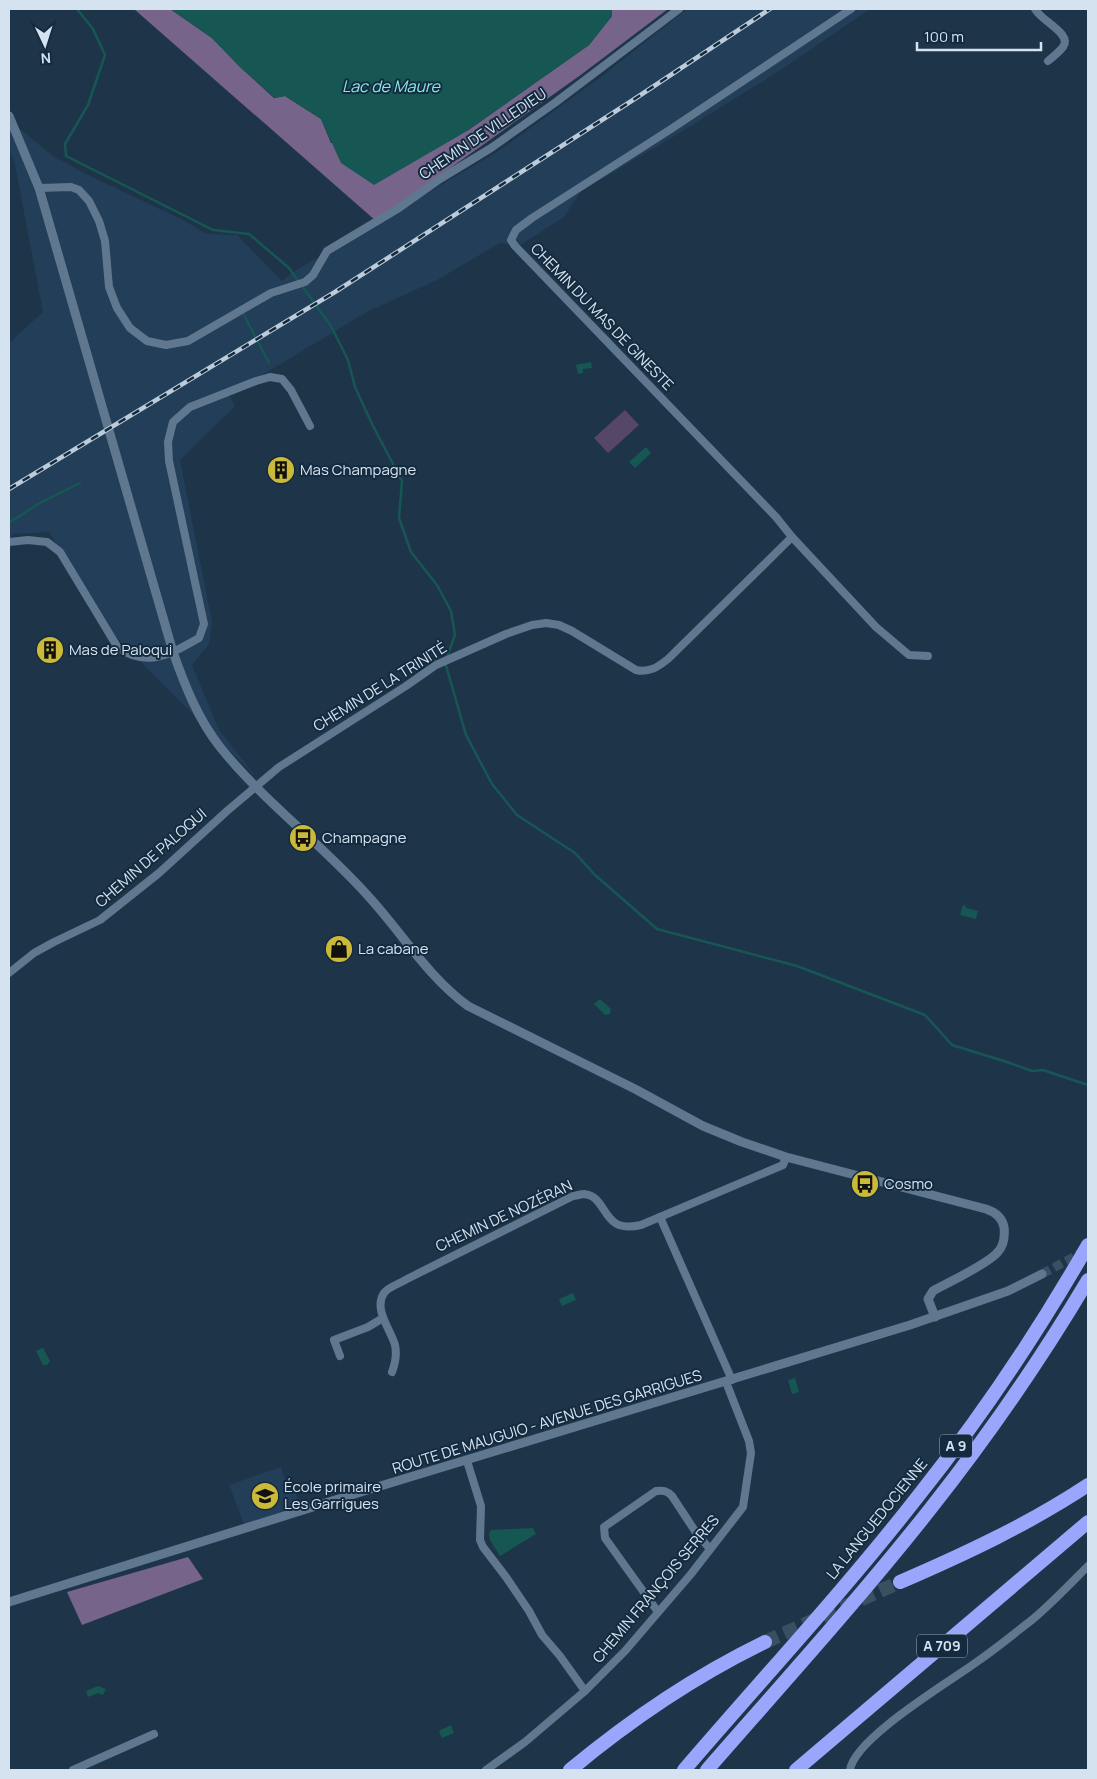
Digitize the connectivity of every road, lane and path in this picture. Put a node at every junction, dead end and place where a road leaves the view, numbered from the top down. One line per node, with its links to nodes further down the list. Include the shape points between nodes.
1 (679, 9): 6 (street, CHEMIN DE VILLEDIEU, via 491,148 327,251 313,275 302,284 271,294 188,341 166,345 147,341 130,328 109,288 105,241 89,201 79,190 71,187)
2 (851, 9): 8 (street, CHEMIN DU MAS DE GINESTE, via 532,218 516,230 512,240)
3 (1035, 9): 4 (street, via 1064,35 1066,41)
4 (1048, 61)
5 (9, 116): 6 (street)
6 (40, 188): 10 (street)
7 (310, 426): 10 (street, via 291,390 282,379 270,377 190,407 174,422 168,442 169,461 204,624 199,638)
8 (792, 537): 11 (street, via 876,627 910,655); 12 (street, CHEMIN DE LA TRINITÉ, via 668,659 650,670 636,670 559,625 532,626 436,665)
9 (9, 542): 10 (street, via 47,542 60,552 118,648 130,656 147,659)
10 (173, 652): 12 (street, via 185,688 200,716 219,746)
11 (928, 656)
12 (255, 786): 13 (street, CHEMIN DE PALOQUI, via 159,873 100,920 34,953); 14 (street, via 370,897 446,988 468,1006 635,1088 704,1126)
13 (9, 973)
14 (786, 1157): 15 (street, CHEMIN DE NOZÉRAN, via 783,1165); 19 (street, via 986,1209 998,1215 1004,1230 1001,1248 990,1259 933,1291 928,1299)
15 (660, 1217): 20 (street, CHEMIN DE NOZÉRAN, via 630,1228 608,1218 592,1197 584,1194 572,1196 384,1292 380,1302); 23 (street, CHEMIN FRANÇOIS SERRES)
16 (1088, 1245): 38 (highway, LA LANGUEDOCIENNE / A 9, via 995,1393 919,1495)
17 (1042, 1274): 19 (street, ROUTE DE MAUGUIO - AVENUE DES GARRIGUES)
18 (1088, 1280): 39 (highway, A 9, via 1010,1402 932,1507)
19 (935, 1317): 23 (street, ROUTE DE MAUGUIO - AVENUE DES GARRIGUES)
20 (383, 1318): 21 (street, via 334,1340); 22 (street, CHEMIN DE NOZÉRAN, via 395,1346)
21 (340, 1356)
22 (392, 1372)
23 (729, 1381): 24 (street, ROUTE DE MAUGUIO - AVENUE DES GARRIGUES); 27 (street, CHEMIN FRANÇOIS SERRES, via 751,1453 743,1507)
24 (467, 1461): 30 (street, ROUTE DE MAUGUIO - AVENUE DES GARRIGUES); 33 (street, via 480,1506 483,1547 529,1611 542,1635)
25 (1088, 1485): 29 (highway, via 997,1538)
26 (1088, 1522): 40 (highway, A 709)
27 (710, 1549): 31 (street, CHEMIN FRANÇOIS SERRES); 31 (street, via 667,1491 656,1491 604,1527 605,1538)
28 (1088, 1566): 41 (street, via 1034,1618 861,1748 850,1764)
29 (900, 1582)
30 (9, 1602)
31 (658, 1612): 33 (street, CHEMIN FRANÇOIS SERRES)
32 (765, 1642): 37 (highway, via 672,1695)
33 (585, 1691): 36 (street, CHEMIN FRANÇOIS SERRES)
34 (154, 1734): 35 (street)
35 (73, 1770)
36 (486, 1770)
37 (570, 1770)
38 (684, 1770)
39 (707, 1770)
40 (796, 1770)
41 (850, 1770)

